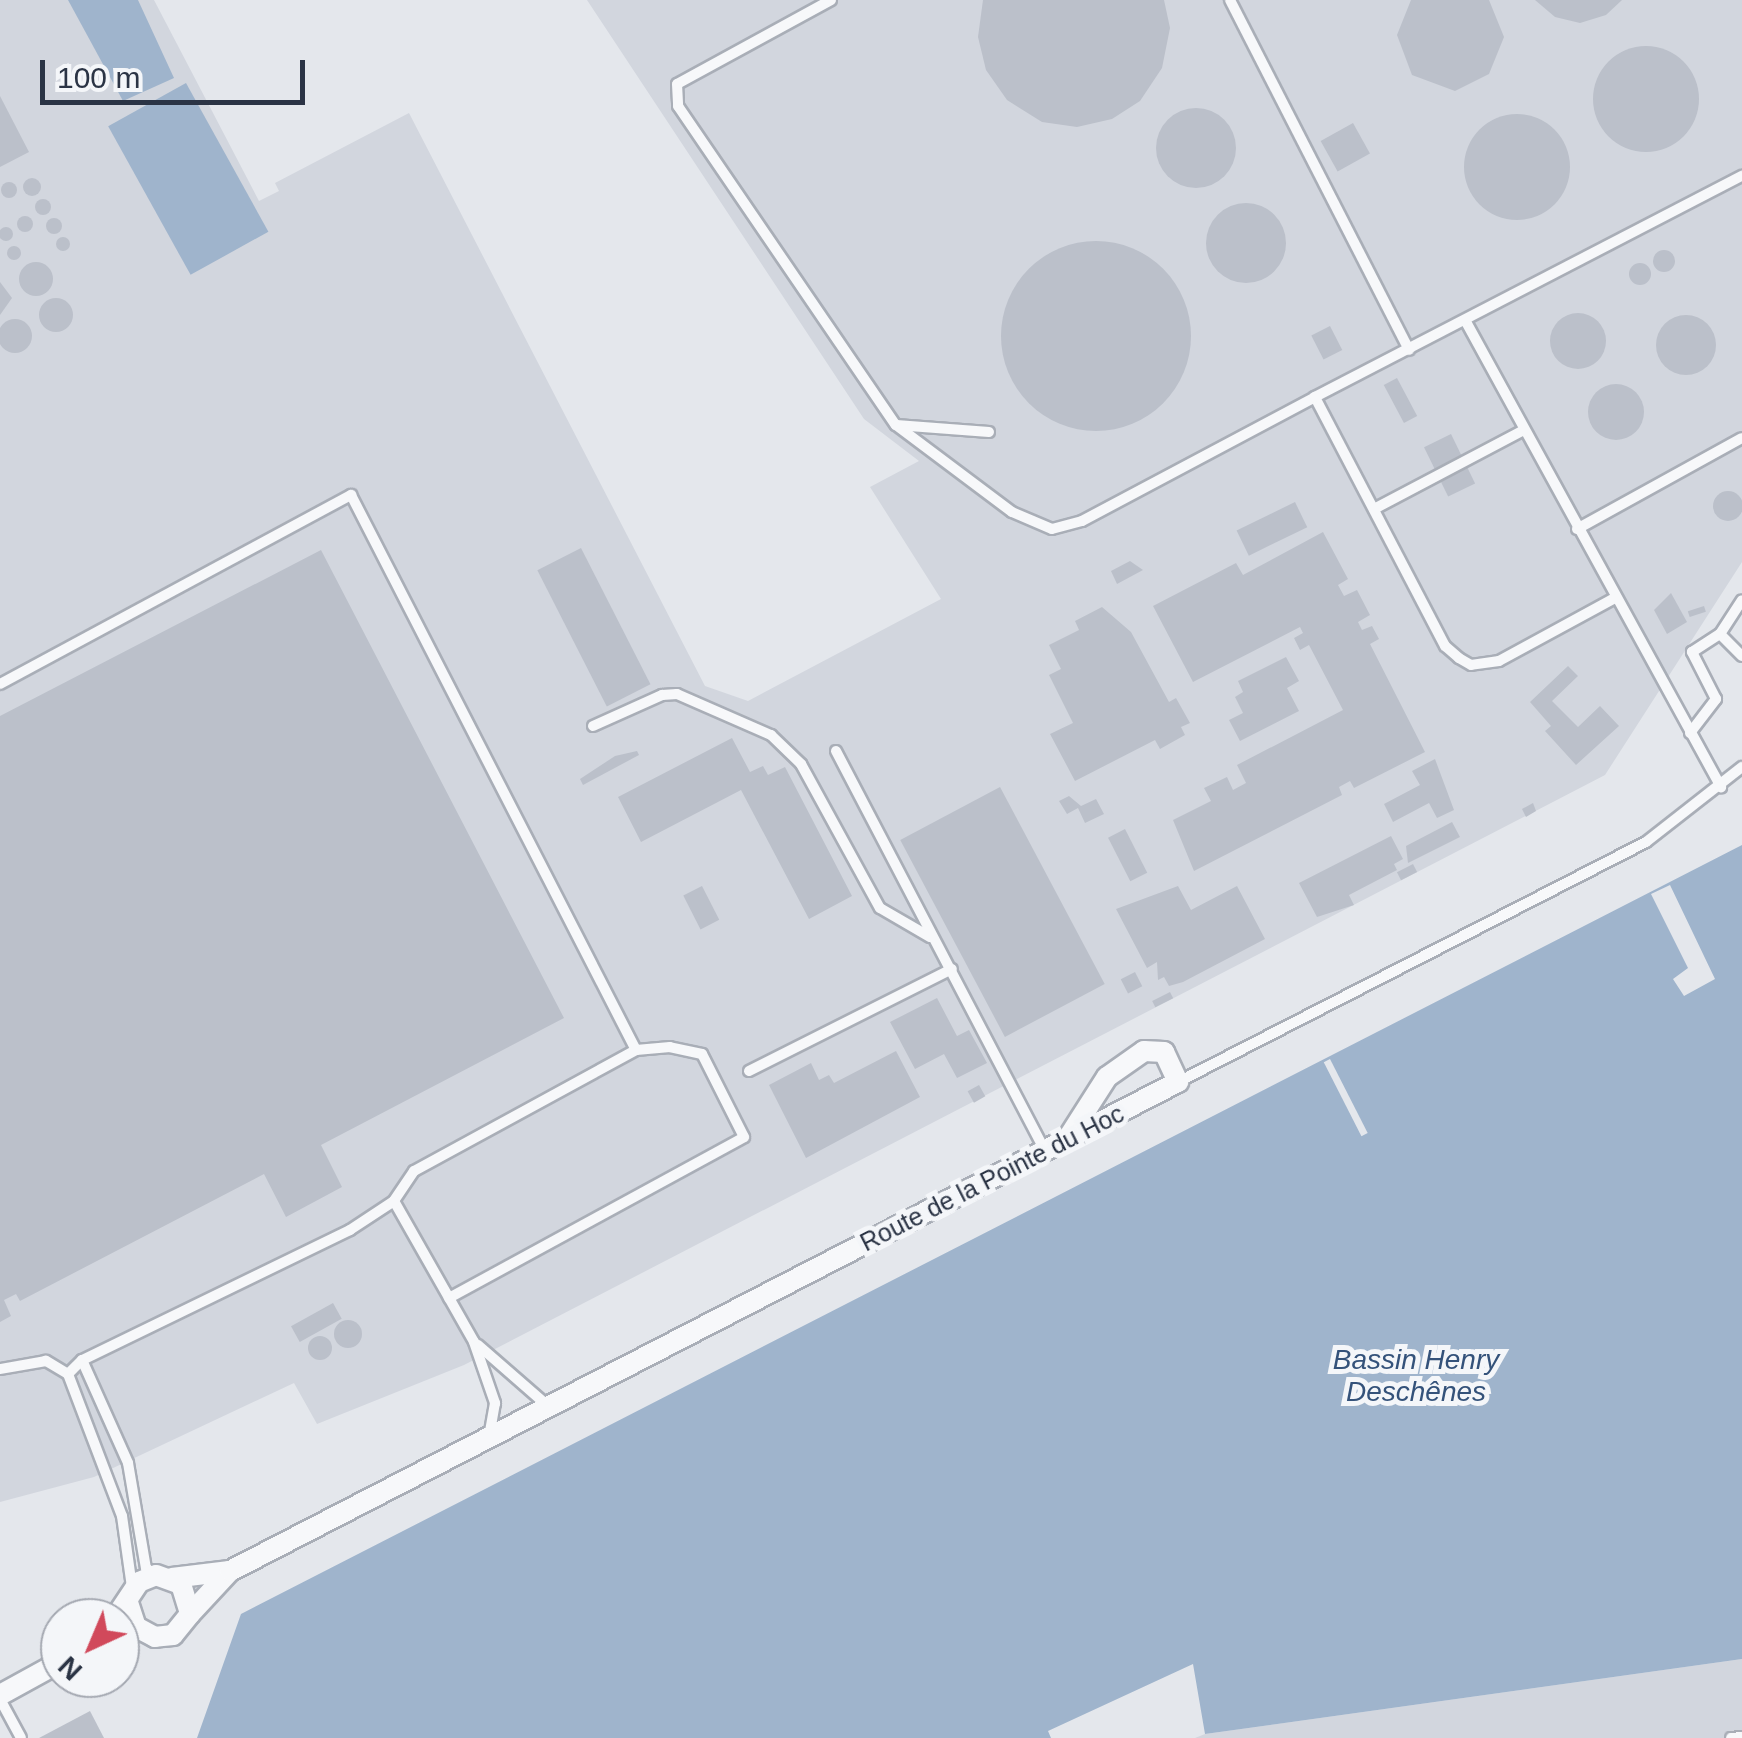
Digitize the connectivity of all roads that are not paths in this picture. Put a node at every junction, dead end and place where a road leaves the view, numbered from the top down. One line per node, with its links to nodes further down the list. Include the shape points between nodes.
1 (830, 0): 7 (lane, via 677,84 678,106)
2 (1230, 0): 5 (lane)
3 (1742, 176): 4 (lane)
4 (1465, 320): 5 (lane); 8 (lane)
5 (1408, 350): 6 (lane)
6 (1316, 397): 7 (lane, via 1082,521 1052,530 1012,512); 11 (lane)
7 (896, 425): 9 (lane)
8 (1522, 430): 11 (lane); 12 (lane)
9 (989, 432)
10 (1742, 438): 12 (lane)
11 (1374, 509): 13 (lane, via 1445,646 1471,665 1499,661)
12 (1577, 529): 13 (lane)
13 (1613, 599): 19 (lane)
14 (1742, 600): 15 (lane)
15 (1720, 634): 16 (lane); 19 (lane, via 1692,652 1716,700)
16 (1742, 656)
17 (0, 684): 25 (lane, via 351,496)
18 (593, 726): 23 (lane, via 677,694 771,735 801,764 880,908)
19 (1690, 733): 22 (lane)
20 (836, 751): 23 (lane)
21 (1742, 767): 22 (lane, Route de la Pointe du Hoc)
22 (1721, 787): 27 (lane, Route de la Pointe du Hoc, via 1646,842)
23 (930, 937): 24 (lane)
24 (952, 969): 26 (lane); 29 (lane)
25 (636, 1050): 30 (lane, via 414,1171); 31 (lane, via 670,1047 702,1054 744,1138)
26 (749, 1071)
27 (1178, 1082): 28 (street, Route de la Pointe du Hoc); 28 (street, via 1164,1052 1144,1051 1107,1078)
28 (1068, 1138): 29 (street, Route de la Pointe du Hoc)
29 (1045, 1150): 36 (street, Route de la Pointe du Hoc)
30 (394, 1201): 31 (lane); 33 (lane, via 350,1230)
31 (449, 1298): 32 (lane)
32 (474, 1342): 36 (lane); 37 (lane, via 495,1403)
33 (82, 1360): 35 (lane); 39 (lane, via 128,1463 146,1568)
34 (0, 1369): 35 (lane, via 46,1361)
35 (68, 1374): 40 (lane, via 122,1516)
36 (548, 1407): 37 (street, Route de la Pointe du Hoc)
37 (488, 1438): 38 (street, Route de la Pointe du Hoc)
38 (230, 1571): 39 (street, Route de la Pointe du Hoc); 42 (street, Route de la Pointe du Hoc)
39 (164, 1577): 41 (street); 42 (street, via 187,1593)
40 (125, 1598)
41 (134, 1598)
42 (190, 1614): 44 (street, via 172,1635)
43 (140, 1628): 44 (street)
44 (146, 1635): 45 (street)
45 (140, 1636)
46 (40, 1661): 48 (street)
47 (40, 1674): 49 (street)
48 (0, 1679)
49 (0, 1697): 51 (lane)
50 (1742, 1737): 52 (lane)
51 (21, 1738)
52 (1731, 1738)

